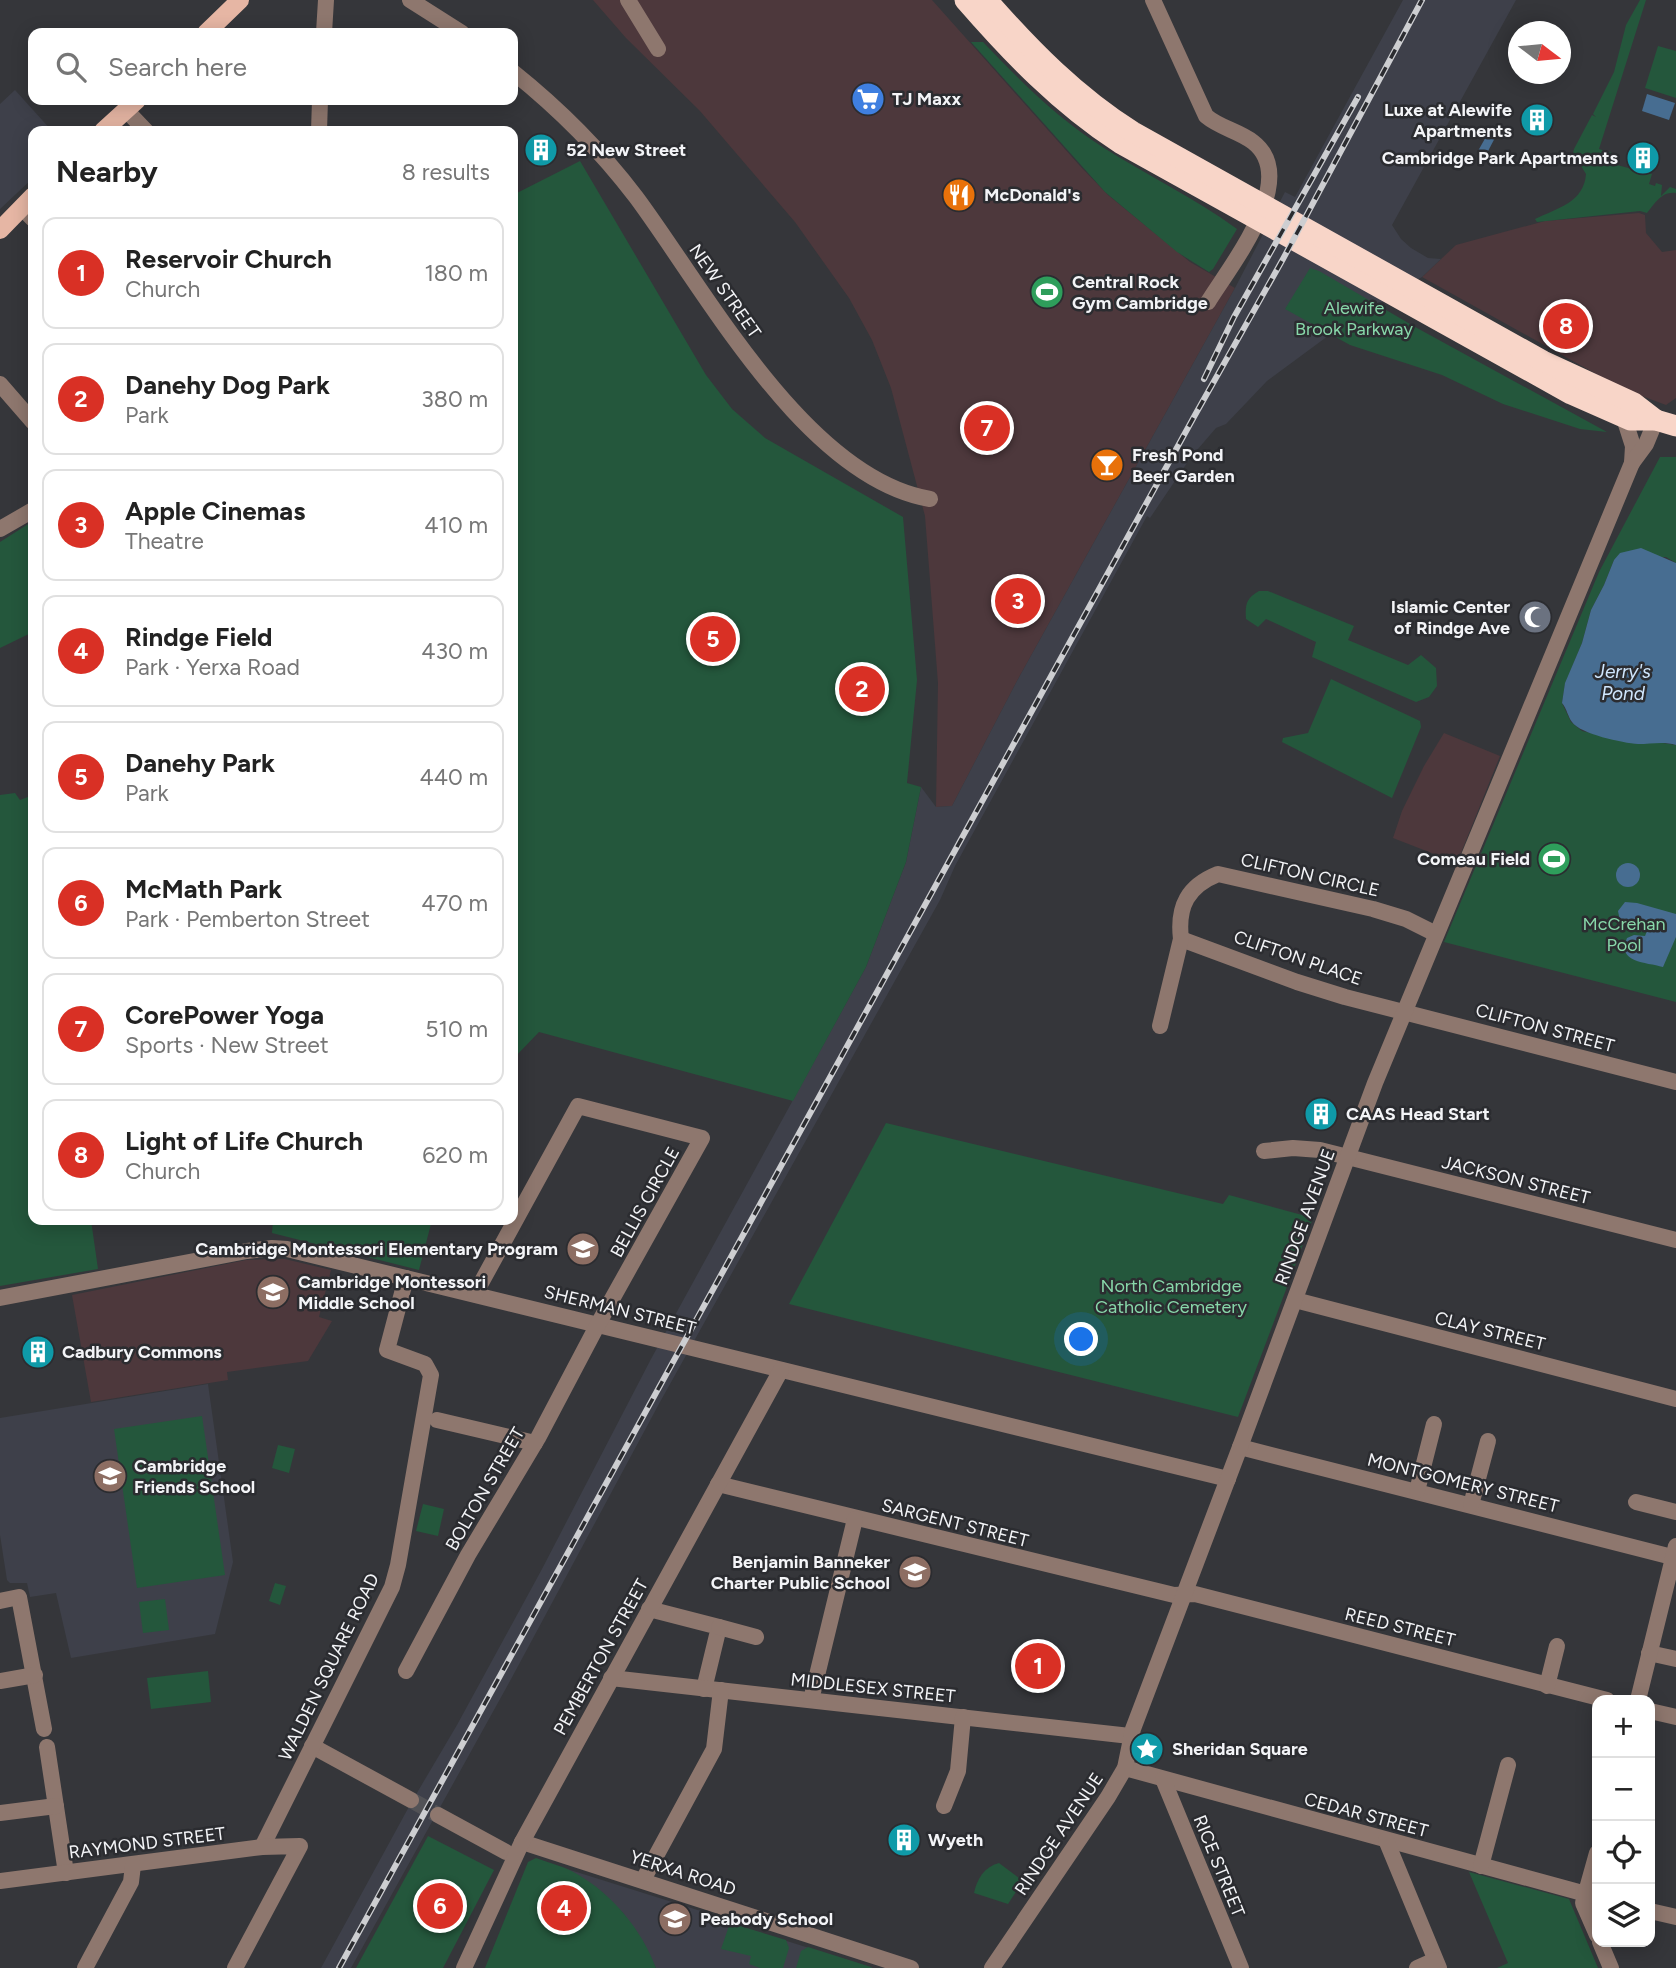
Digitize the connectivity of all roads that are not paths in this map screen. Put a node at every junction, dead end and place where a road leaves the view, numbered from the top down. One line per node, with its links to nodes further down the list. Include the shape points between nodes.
1 (220, 0): 9 (main road)
2 (240, 0): 10 (main road)
3 (326, 0): 11 (street)
4 (410, 0): 12 (street)
5 (628, 0): 13 (street)
6 (965, 0): 20 (highway, via 1029,70 1078,113 1120,143)
7 (987, 0): 20 (highway, via 1045,63 1095,106)
8 (1153, 0): 24 (street, via 1206,116 1254,143 1265,156 1271,175 1259,221)
9 (209, 28)
10 (212, 28)
11 (324, 28)
12 (454, 28)
13 (658, 49)
14 (518, 76): 30 (street, NEW STREET, via 562,115 634,195 746,355 795,415 867,473 910,495)
15 (131, 105): 17 (main road); 18 (street)
16 (320, 105): 19 (street)
17 (108, 126)
18 (143, 126)
19 (318, 126)
20 (1248, 207): 23 (highway)
21 (28, 209): 22 (main road)
22 (0, 230)
23 (1410, 297): 27 (highway, via 1562,389); 28 (highway, via 1634,403)
24 (1208, 302)
25 (0, 384): 26 (street)
26 (28, 416)
27 (1624, 418): 28 (highway); 29 (street, via 1633,446)
28 (1666, 423): 29 (street, RINDGE AVENUE)
29 (1632, 463): 33 (street, RINDGE AVENUE)
30 (930, 499)
31 (28, 513): 32 (street)
32 (0, 528)
33 (1436, 933): 34 (street, CLIFTON CIRCLE, via 1382,911 1218,874 1188,894); 35 (street, RINDGE AVENUE)
34 (1181, 939): 35 (street, CLIFTON PLACE, via 1297,982); 36 (street, CLIFTON CIRCLE)
35 (1404, 1012): 37 (street, CLIFTON STREET); 39 (street, RINDGE AVENUE)
36 (1160, 1026)
37 (1676, 1082)
38 (1264, 1151): 39 (street, JACKSON STREET, via 1301,1148)
39 (1347, 1157): 42 (street, JACKSON STREET); 46 (street, RINDGE AVENUE)
40 (518, 1216): 47 (street, BELLIS CIRCLE, via 578,1106 702,1138)
41 (513, 1225): 44 (street, BELLIS CIRCLE)
42 (1676, 1240)
43 (406, 1278): 44 (street, SHERMAN STREET); 45 (street, SHERMAN STREET, via 272,1248); 85 (street, WALDEN SQUARE ROAD, via 387,1350 425,1364 431,1375 403,1542 392,1587)
44 (475, 1294): 47 (street, SHERMAN STREET)
45 (0, 1298)
46 (1295, 1300): 49 (street, CLAY STREET); 54 (street, RINDGE AVENUE)
47 (597, 1326): 48 (street, SHERMAN STREET); 53 (street, BOLTON STREET)
48 (781, 1370): 55 (street, SHERMAN STREET); 56 (street, PEMBERTON STREET)
49 (1676, 1399)
50 (437, 1420): 53 (street)
51 (1434, 1424): 57 (street)
52 (1488, 1441): 59 (street)
53 (536, 1443): 71 (street, BOLTON STREET, via 468,1555)
54 (1240, 1447): 55 (street, RINDGE AVENUE); 57 (street, MONTGOMERY STREET)
55 (1228, 1479): 63 (street, RINDGE AVENUE)
56 (719, 1484): 61 (street, SARGENT STREET); 65 (street, PEMBERTON STREET)
57 (1417, 1491): 59 (street, MONTGOMERY STREET)
58 (1636, 1502): 60 (street)
59 (1471, 1505): 62 (street, MONTGOMERY STREET)
60 (1676, 1513)
61 (855, 1519): 63 (street, SARGENT STREET); 79 (street)
62 (1675, 1554): 69 (street)
63 (1183, 1594): 75 (street, REED STREET); 84 (street, RINDGE AVENUE)
64 (0, 1601): 72 (street, via 19,1597)
65 (649, 1609): 66 (street); 73 (street, PEMBERTON STREET)
66 (719, 1628): 67 (street); 76 (street)
67 (757, 1637)
68 (1557, 1646): 75 (street)
69 (1649, 1653): 70 (street); 77 (street)
70 (1676, 1659)
71 (406, 1671)
72 (35, 1675): 74 (street); 83 (street)
73 (611, 1678): 76 (street, MIDDLESEX STREET); 96 (street, PEMBERTON STREET)
74 (0, 1681)
75 (1546, 1686): 78 (street, REED STREET)
76 (713, 1690): 79 (street, MIDDLESEX STREET); 102 (street, via 715,1749)
77 (1638, 1695)
78 (1592, 1697)
79 (811, 1700): 81 (street, MIDDLESEX STREET)
80 (1655, 1712): 82 (street)
81 (963, 1717): 84 (street, MIDDLESEX STREET); 92 (street, via 958,1771)
82 (1676, 1717)
83 (44, 1729)
84 (1130, 1736): 88 (street, RINDGE AVENUE)
85 (312, 1746): 90 (street); 97 (street, WALDEN SQUARE ROAD)
86 (47, 1747): 91 (street)
87 (1508, 1765): 100 (street)
88 (1125, 1768): 89 (street, CEDAR STREET); 114 (street, RINDGE AVENUE)
89 (1163, 1779): 95 (street, CEDAR STREET); 115 (street, RICE STREET)
90 (411, 1800)
91 (56, 1806): 93 (street); 101 (street)
92 (944, 1806)
93 (0, 1813)
94 (438, 1815): 98 (street)
95 (1386, 1840): 100 (street, CEDAR STREET); 109 (street)
96 (522, 1842): 102 (street, YERXA ROAD); 112 (street, PEMBERTON STREET)
97 (262, 1847): 99 (street, RAYMOND STREET); 111 (street, RAYMOND STREET, via 300,1846)
98 (506, 1852)
99 (133, 1865): 101 (street, RAYMOND STREET); 110 (street, via 131,1882)
100 (1481, 1866): 104 (street, CEDAR STREET)
101 (66, 1873): 103 (street, RAYMOND STREET)
102 (643, 1880): 113 (street, YERXA ROAD)
103 (0, 1881)
104 (1592, 1895): 107 (street, via 1583,1903)
105 (1655, 1911): 106 (street)
106 (1676, 1917)
107 (1592, 1924)
108 (1602, 1947): 117 (street)
109 (1437, 1964): 116 (street)
110 (85, 1968)
111 (235, 1968)
112 (464, 1968)
113 (911, 1968)
114 (992, 1968)
115 (1241, 1968)
116 (1417, 1968)
117 (1611, 1968)

